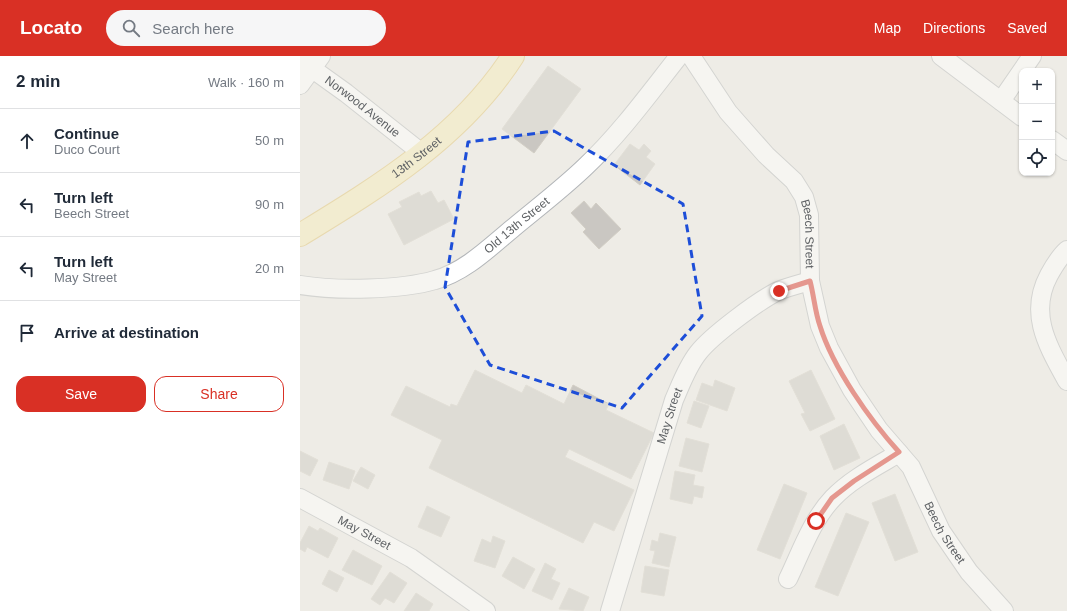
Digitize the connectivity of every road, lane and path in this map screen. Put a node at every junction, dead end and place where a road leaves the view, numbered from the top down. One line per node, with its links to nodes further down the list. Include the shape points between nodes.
1 (513, 56): 12 (main road, 13th Street, via 501,76 470,111)
2 (678, 56): 16 (street, Old 13th Street, via 626,124 585,167 485,251 453,272 436,280 402,287 318,288)
3 (691, 56): 15 (street, Beech Street, via 728,112 766,155 794,181 804,197 809,215)
4 (941, 56): 8 (street)
5 (1032, 56): 8 (street)
6 (311, 61): 7 (street); 12 (street, Norwood Avenue, via 346,93)
7 (300, 85)
8 (1001, 101): 9 (street)
9 (1019, 115)
10 (1055, 142): 11 (street)
11 (1067, 151)
12 (423, 154): 13 (main road, 13th Street, via 380,186)
13 (300, 235)
14 (1067, 250): 17 (street, via 1046,281 1040,297 1039,313 1048,347)
15 (810, 281): 18 (street, Beech Street, via 820,326 829,348 879,430); 22 (street, May Street, via 779,291 754,306 698,352 689,366 674,400)
16 (300, 285)
17 (1067, 381)
18 (899, 452): 20 (street, via 832,498 816,521); 23 (street, Beech Street, via 911,467 941,531 969,572)
19 (300, 498): 21 (street, May Street, via 411,558)
20 (788, 579)
21 (486, 611)
22 (610, 611)
23 (1004, 611)

